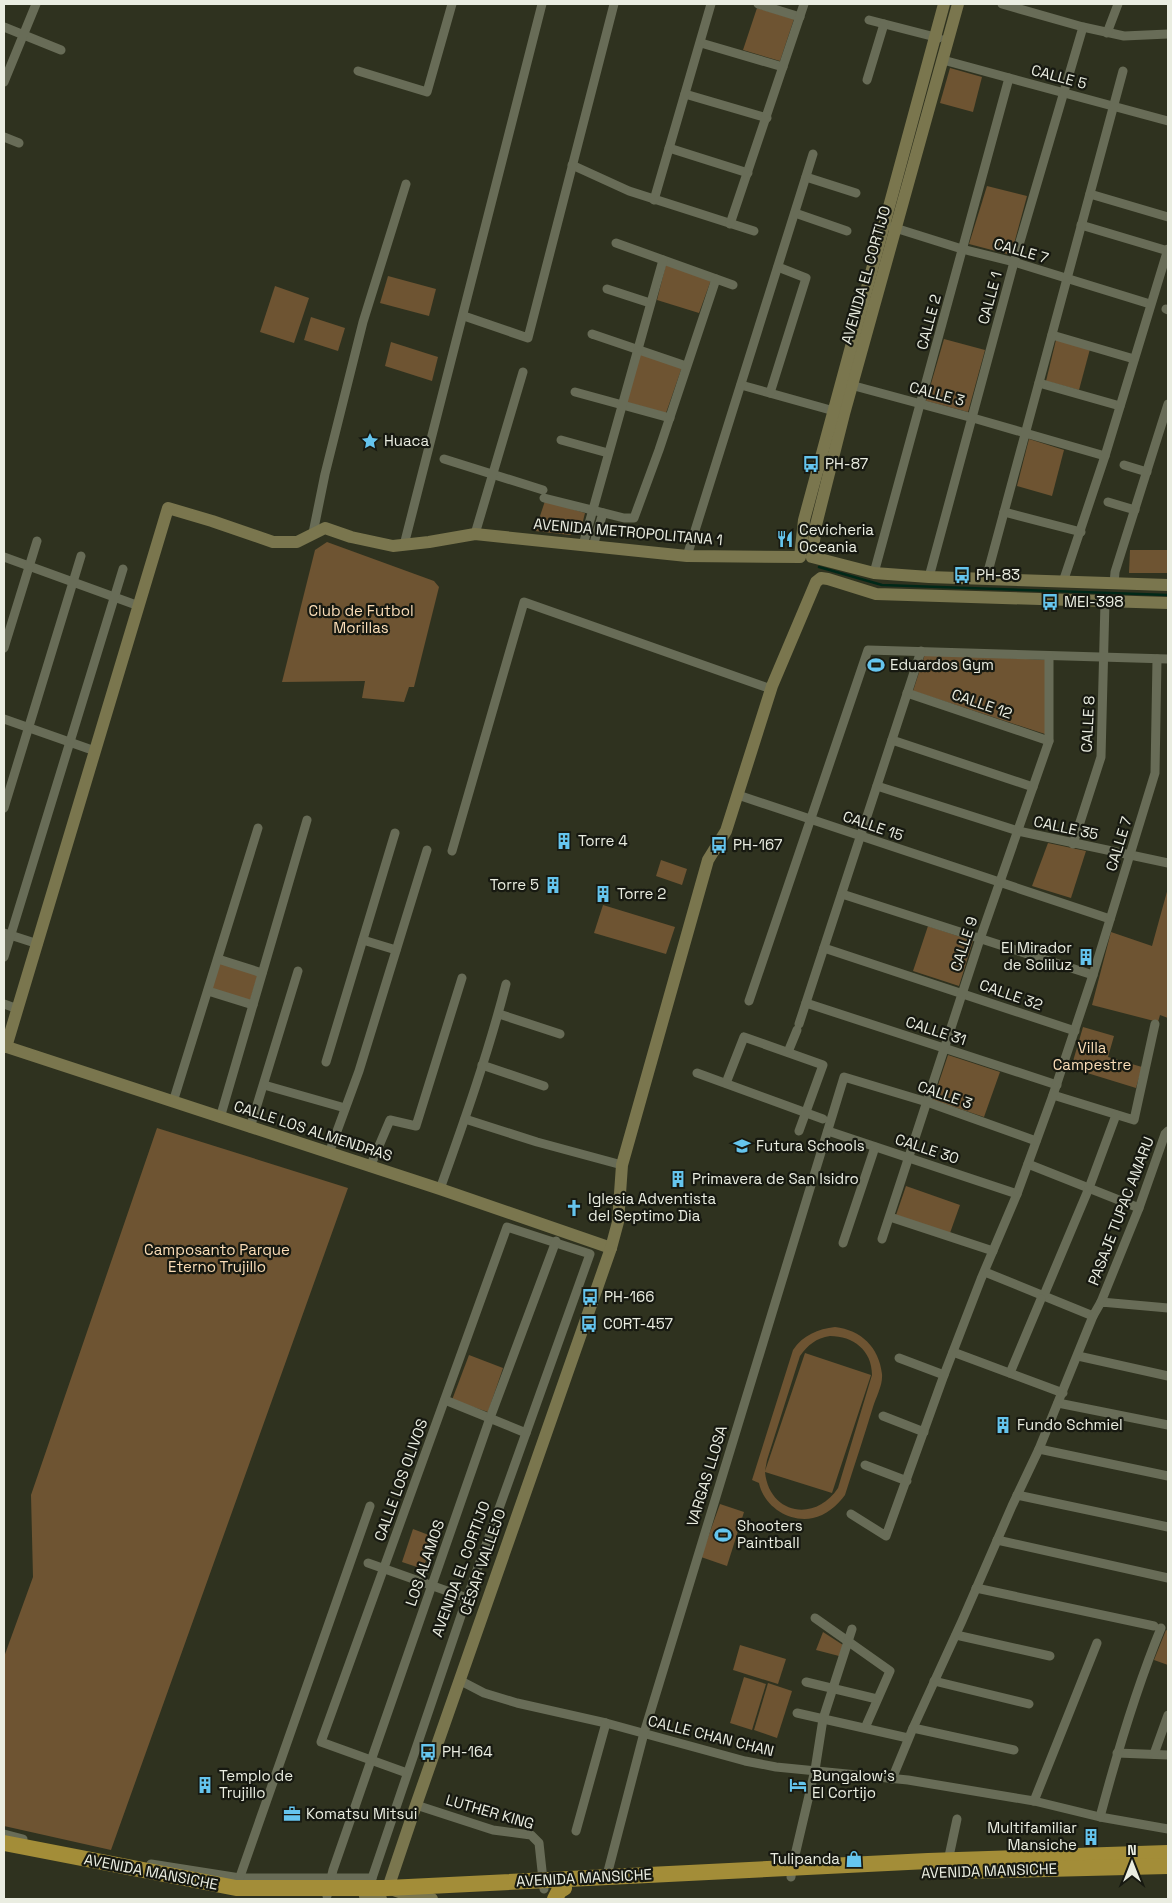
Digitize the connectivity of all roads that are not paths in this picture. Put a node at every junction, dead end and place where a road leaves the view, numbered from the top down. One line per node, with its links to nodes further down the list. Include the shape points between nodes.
1 (36, 4): 20 (street)
2 (452, 4): 26 (street, via 427,92)
3 (542, 4): 66 (street)
4 (614, 4): 40 (street)
5 (711, 4): 22 (street)
6 (758, 4): 13 (street)
7 (804, 4): 13 (street)
8 (944, 4): 21 (street, AVENIDA EL CORTIJO)
9 (958, 4): 21 (street, AVENIDA EL CORTIJO)
10 (1002, 4): 12 (street)
11 (1118, 4): 18 (street)
12 (1020, 6): 17 (street)
13 (800, 17): 25 (street)
14 (869, 20): 15 (street)
15 (884, 24): 21 (street); 29 (street)
16 (4, 27): 20 (street)
17 (1083, 27): 18 (street); 31 (street, CALLE 1)
18 (1107, 33): 19 (street, via 1139,37)
19 (1168, 34)
20 (24, 35): 23 (street); 30 (street)
21 (942, 38): 24 (street, AVENIDA EL CORTIJO); 51 (street, AVENIDA EL CORTIJO)
22 (700, 43): 25 (street); 32 (street)
23 (61, 50)
24 (943, 60): 28 (street, CALLE 5); 51 (street, AVENIDA EL CORTIJO)
25 (783, 67): 34 (street)
26 (358, 71)
27 (1123, 71): 33 (street)
28 (1009, 78): 31 (street, CALLE 5); 55 (street, CALLE 2)
29 (867, 80)
30 (4, 82)
31 (1065, 92): 33 (street, CALLE 5); 58 (street, CALLE 1)
32 (685, 94): 34 (street); 38 (street)
33 (1114, 106): 35 (street, CALLE 5); 45 (street)
34 (767, 118): 41 (street)
35 (1168, 122)
36 (4, 137): 37 (street)
37 (19, 143)
38 (669, 148): 41 (street); 46 (street)
39 (813, 154): 42 (street)
40 (572, 164): 46 (street); 66 (street, via 528,338)
41 (748, 173): 49 (street)
42 (806, 177): 44 (street); 47 (street)
43 (406, 184): 99 (street, via 357,346 324,474)
44 (856, 193)
45 (1090, 194): 48 (street); 50 (street)
46 (654, 200): 49 (street)
47 (795, 213): 53 (street); 59 (street)
48 (1168, 217)
49 (730, 224): 52 (street)
50 (1081, 225): 56 (street); 61 (street)
51 (890, 226): 55 (street, CALLE 7); 74 (street, AVENIDA EL CORTIJO)
52 (754, 231)
53 (847, 231)
54 (616, 243): 57 (street)
55 (962, 249): 58 (street, CALLE 7); 78 (street, CALLE 2)
56 (1168, 250): 65 (street)
57 (662, 260): 60 (street); 64 (street)
58 (1014, 262): 61 (street, CALLE 7); 84 (street, CALLE 1)
59 (778, 267): 75 (street); 77 (street, via 806,278)
60 (716, 279): 62 (street); 71 (street)
61 (1067, 279): 65 (street, CALLE 7); 68 (street)
62 (733, 285)
63 (607, 289): 64 (street)
64 (650, 304): 69 (street)
65 (1150, 304): 70 (street)
66 (464, 316): 102 (street)
67 (592, 334): 69 (street)
68 (1052, 335): 70 (street); 73 (street)
69 (637, 349): 71 (street); 80 (street)
70 (1134, 359): 81 (street)
71 (686, 366): 83 (street)
72 (523, 372): 92 (street)
73 (1038, 383): 81 (street); 85 (street)
74 (847, 384): 78 (street, CALLE 3); 82 (street, AVENIDA EL CORTIJO); 107 (street, AVENIDA EL CORTIJO)
75 (741, 385): 77 (street); 105 (street)
76 (575, 392): 80 (street)
77 (770, 393): 82 (street)
78 (921, 404): 84 (street, CALLE 3); 110 (street, CALLE 2)
79 (1168, 404): 91 (street)
80 (622, 405): 83 (street); 87 (street)
81 (1120, 406): 88 (street)
82 (834, 410): 107 (street, AVENIDA EL CORTIJO, via 804,520)
83 (670, 418): 97 (street, via 634,518)
84 (973, 418): 85 (street, CALLE 3); 111 (street, CALLE 1)
85 (1025, 433): 88 (street, CALLE 3); 96 (street)
86 (561, 440): 87 (street)
87 (608, 453): 95 (street)
88 (1105, 456): 98 (street)
89 (444, 459): 92 (street)
90 (1124, 465): 91 (street)
91 (1147, 472): 94 (street)
92 (493, 474): 95 (street); 100 (street)
93 (1108, 502): 94 (street)
94 (1135, 510): 112 (street)
95 (592, 511): 97 (street); 103 (street)
96 (1004, 512): 98 (street); 116 (street)
97 (603, 513): 103 (street)
98 (1081, 532): 114 (street)
99 (313, 533): 102 (street, AVENIDA METROPOLITANA 1, via 325,528 351,537 393,546); 120 (street, AVENIDA METROPOLITANA 1, via 297,542 273,542 168,508)
100 (475, 534): 102 (street, AVENIDA METROPOLITANA 1); 103 (street, AVENIDA METROPOLITANA 1)
101 (37, 540): 108 (street)
102 (404, 545)
103 (588, 545): 105 (street, AVENIDA METROPOLITANA 1)
104 (81, 556): 113 (street)
105 (686, 556): 107 (street, AVENIDA METROPOLITANA 1)
106 (4, 557): 108 (street)
107 (806, 557): 110 (street, AVENIDA METROPOLITANA 1)
108 (29, 566): 113 (street); 121 (street)
109 (123, 570): 117 (street)
110 (874, 573): 111 (street, AVENIDA METROPOLITANA 1)
111 (929, 577): 116 (street, AVENIDA METROPOLITANA 1)
112 (1115, 578): 114 (street, AVENIDA METROPOLITANA 1); 115 (street, AVENIDA METROPOLITANA 1)
113 (73, 582): 117 (street); 130 (street)
114 (1063, 582): 116 (street, AVENIDA METROPOLITANA 1)
115 (1168, 585)
116 (986, 588): 118 (street, AVENIDA METROPOLITANA 1); 127 (street, CÉSAR VALLEJO, via 876,594 821,578 816,582)
117 (115, 597): 120 (street); 133 (street)
118 (1105, 602): 119 (street, AVENIDA METROPOLITANA 1); 124 (street, CALLE 8)
119 (1168, 603)
120 (139, 606): 134 (street)
121 (4, 648)
122 (921, 651): 123 (street); 128 (street); 139 (street, via 867,651)
123 (1049, 656): 124 (street); 132 (street, CALLE 9)
124 (1104, 658): 125 (street); 145 (street, CALLE 8, via 1101,757)
125 (1157, 659): 126 (street); 148 (street, CALLE 7, via 1156,767)
126 (1168, 659)
127 (771, 689): 137 (street, CÉSAR VALLEJO); 147 (street, via 524,602)
128 (907, 693): 131 (street); 132 (street, CALLE 12)
129 (4, 719): 130 (street)
130 (28, 727): 133 (street); 138 (street)
131 (892, 740): 135 (street); 136 (street)
132 (1049, 741): 136 (street, CALLE 9)
133 (70, 742): 134 (street); 153 (street)
134 (96, 751): 156 (street)
135 (877, 786): 142 (street, CALLE 35); 144 (street)
136 (1033, 787): 142 (street, CALLE 9)
137 (738, 795): 139 (street, CALLE 15); 206 (street, CÉSAR VALLEJO, via 726,831 708,860)
138 (4, 808)
139 (811, 819): 144 (street, CALLE 15); 168 (street)
140 (307, 820): 162 (street)
141 (258, 828): 160 (street)
142 (1018, 831): 145 (street, CALLE 35); 150 (street, CALLE 9)
143 (395, 833): 155 (street)
144 (861, 836): 150 (street, CALLE 15); 151 (street)
145 (1073, 844): 148 (street, CALLE 35)
146 (427, 850): 158 (street)
147 (452, 851)
148 (1130, 855): 149 (street, CALLE 35); 152 (street, CALLE 7)
149 (1168, 863)
150 (1000, 883): 152 (street, CALLE 15); 154 (street, CALLE 9)
151 (842, 894): 154 (street); 157 (street)
152 (1110, 919): 163 (street, CALLE 7)
153 (7, 934): 156 (street); 159 (street)
154 (980, 939): 163 (street); 167 (street, CALLE 9)
155 (363, 940): 158 (street); 180 (street)
156 (38, 944): 172 (street)
157 (824, 948): 167 (street, CALLE 32); 170 (street)
158 (396, 950): 191 (street)
159 (4, 958)
160 (218, 958): 162 (street); 166 (street)
161 (298, 971): 186 (street)
162 (262, 973): 171 (street)
163 (1093, 975): 175 (street, CALLE 7)
164 (462, 978): 207 (street, via 416,1126 390,1120)
165 (506, 984): 173 (street)
166 (208, 991): 171 (street); 189 (street)
167 (962, 993): 175 (street, CALLE 32); 178 (street, CALLE 9)
168 (749, 1001)
169 (4, 1004): 172 (street)
170 (806, 1004): 178 (street, CALLE 31); 179 (street)
171 (253, 1005): 194 (street)
172 (18, 1009): 177 (street)
173 (498, 1014): 176 (street); 181 (street)
174 (1155, 1024): 193 (street, via 1134,1120)
175 (1075, 1031): 185 (street, CALLE 7)
176 (560, 1034)
177 (5, 1047): 189 (street, CALLE LOS ALMENDRAS)
178 (944, 1048): 185 (street, CALLE 31); 190 (street, CALLE 9)
179 (788, 1052): 184 (street, via 744,1037); 192 (street, via 823,1065)
180 (326, 1062)
181 (482, 1065): 187 (street); 195 (street)
182 (698, 1073): 184 (street)
183 (844, 1077): 190 (street, CALLE 3); 199 (street, VARGAS LLOSA)
184 (726, 1083): 192 (street)
185 (1057, 1084): 188 (street, CALLE 7)
186 (264, 1086): 191 (street); 197 (street)
187 (544, 1086)
188 (1053, 1095): 193 (street); 201 (street, CALLE 7)
189 (173, 1102): 194 (street, CALLE LOS ALMENDRAS)
190 (927, 1102): 201 (street, CALLE 3); 204 (street, CALLE 9)
191 (345, 1108): 203 (street)
192 (806, 1112): 196 (street); 198 (street)
193 (1116, 1115): 208 (street)
194 (220, 1118): 197 (street, CALLE LOS ALMENDRAS)
195 (465, 1119): 206 (street); 209 (street)
196 (823, 1119)
197 (250, 1128): 203 (street, CALLE LOS ALMENDRAS)
198 (799, 1131)
199 (828, 1131): 202 (street, CALLE 30); 270 (street, VARGAS LLOSA)
200 (1168, 1131): 211 (street, PASAJE TUPAC AMARU)
201 (1036, 1141): 205 (street, CALLE 7)
202 (875, 1147): 204 (street, CALLE 30); 215 (street)
203 (328, 1154): 207 (street, CALLE LOS ALMENDRAS)
204 (909, 1158): 210 (street, CALLE 30); 212 (street, CALLE 9)
205 (1028, 1164): 208 (street); 210 (street, CALLE 7)
206 (622, 1165): 216 (street, CÉSAR VALLEJO, via 618,1222)
207 (370, 1167): 209 (street, CALLE LOS ALMENDRAS)
208 (1089, 1188): 211 (street); 219 (street)
209 (440, 1189): 216 (street, CALLE LOS ALMENDRAS)
210 (1017, 1194): 217 (street, CALLE 7)
211 (1140, 1208): 220 (street, PASAJE TUPAC AMARU)
212 (890, 1217): 213 (street, CALLE 9); 217 (street)
213 (882, 1239)
214 (556, 1241): 230 (street, CALLE LOS OLIVOS, via 507,1227); 233 (street, LOS ALAMOS); 236 (street, AVENIDA EL CORTIJO, via 590,1254)
215 (844, 1243)
216 (611, 1248): 258 (street, CÉSAR VALLEJO)
217 (993, 1251): 218 (street, CALLE 7)
218 (985, 1272): 219 (street); 223 (street, CALLE 7)
219 (1043, 1297): 222 (street); 226 (street)
220 (1100, 1302): 221 (street); 222 (street, PASAJE TUPAC AMARU)
221 (1168, 1308)
222 (1093, 1316): 224 (street, PASAJE TUPAC AMARU)
223 (953, 1352): 226 (street); 227 (street, CALLE 7)
224 (1078, 1356): 228 (street); 229 (street, PASAJE TUPAC AMARU)
225 (899, 1358): 227 (street)
226 (1010, 1373): 229 (street)
227 (944, 1375): 235 (street, CALLE 7)
228 (1168, 1376)
229 (1063, 1393): 231 (street, PASAJE TUPAC AMARU)
230 (444, 1400): 233 (street); 247 (street, CALLE LOS OLIVOS)
231 (1058, 1403): 234 (street); 237 (street, PASAJE TUPAC AMARU)
232 (883, 1416): 235 (street)
233 (490, 1418): 236 (street); 249 (street, LOS ALAMOS)
234 (1168, 1425)
235 (924, 1432): 240 (street, CALLE 7)
236 (526, 1433): 251 (street, AVENIDA EL CORTIJO)
237 (1039, 1449): 239 (street); 241 (street, PASAJE TUPAC AMARU)
238 (865, 1465): 240 (street)
239 (1168, 1476)
240 (907, 1481): 243 (street, CALLE 7, via 886,1536)
241 (1017, 1495): 244 (street); 245 (street, PASAJE TUPAC AMARU)
242 (370, 1506): 298 (street)
243 (851, 1514)
244 (1168, 1527)
245 (997, 1540): 248 (street); 250 (street, PASAJE TUPAC AMARU)
246 (368, 1563): 247 (street)
247 (383, 1568): 249 (street); 276 (street, CALLE LOS OLIVOS, via 321,1742)
248 (1168, 1578)
249 (432, 1586): 251 (street); 276 (street, LOS ALAMOS)
250 (976, 1588): 254 (street, PASAJE TUPAC AMARU); 273 (street, via 1158,1627)
251 (467, 1598): 278 (street, AVENIDA EL CORTIJO)
252 (815, 1618): 255 (street)
253 (852, 1629): 255 (street)
254 (956, 1635): 257 (street); 259 (street, PASAJE TUPAC AMARU)
255 (848, 1642): 261 (street); 262 (street, via 890,1671)
256 (1097, 1643): 280 (street)
257 (1050, 1656)
258 (459, 1680): 267 (street, CALLE CHAN CHAN, via 484,1693 516,1703); 281 (street, CÉSAR VALLEJO)
259 (934, 1681): 263 (street); 269 (street, PASAJE TUPAC AMARU)
260 (806, 1682): 261 (street)
261 (832, 1689): 262 (street); 266 (street)
262 (877, 1699): 268 (street)
263 (1029, 1704)
264 (797, 1713): 266 (street)
265 (1168, 1715): 274 (street)
266 (823, 1719): 268 (street); 277 (street)
267 (606, 1723): 270 (street, CALLE CHAN CHAN); 285 (street)
268 (865, 1728): 271 (street)
269 (912, 1728): 271 (street, PASAJE TUPAC AMARU); 272 (street)
270 (644, 1733): 277 (street, CALLE CHAN CHAN, via 745,1761); 297 (street, VARGAS LLOSA)
271 (908, 1738): 279 (street, PASAJE TUPAC AMARU)
272 (1014, 1750)
273 (1117, 1753): 274 (street); 282 (street)
274 (1154, 1754): 275 (street)
275 (1168, 1755)
276 (371, 1761): 278 (street); 299 (street, LOS ALAMOS)
277 (815, 1770): 279 (street, CALLE CHAN CHAN); 296 (street)
278 (407, 1773): 301 (street, AVENIDA EL CORTIJO)
279 (892, 1779): 280 (street, CALLE CHAN CHAN)
280 (1034, 1802): 282 (street, CALLE CHAN CHAN)
281 (416, 1805): 300 (street, LUTHER KING, via 493,1830 531,1835 540,1843); 301 (street, CÉSAR VALLEJO)
282 (1100, 1817): 284 (street, CALLE CHAN CHAN)
283 (957, 1819): 291 (street)
284 (1168, 1829)
285 (576, 1831)
286 (4, 1834): 294 (street, via 77,1851)
287 (4, 1843): 294 (highway, AVENIDA MANSICHE)
288 (4, 1853): 294 (highway, AVENIDA MANSICHE)
289 (1168, 1853): 290 (highway, AVENIDA MANSICHE)
290 (1146, 1860): 292 (highway, AVENIDA MANSICHE); 293 (highway, AVENIDA MANSICHE)
291 (948, 1861): 292 (highway, AVENIDA MANSICHE); 295 (highway, AVENIDA MANSICHE)
292 (1036, 1863): 295 (highway, AVENIDA MANSICHE)
293 (1168, 1866)
294 (119, 1867): 298 (highway, AVENIDA MANSICHE); 299 (highway, AVENIDA MANSICHE, via 233,1897)
295 (929, 1867): 296 (highway, AVENIDA MANSICHE)
296 (792, 1872): 297 (highway, AVENIDA MANSICHE)
297 (606, 1881): 300 (highway, AVENIDA MANSICHE); 300 (highway, AVENIDA MANSICHE)
298 (238, 1883): 299 (highway, AVENIDA MANSICHE)
299 (329, 1888): 301 (highway, AVENIDA MANSICHE)
300 (552, 1889): 301 (highway, AVENIDA MANSICHE); 302 (highway, AVENIDA MANSICHE)
301 (375, 1890): 302 (highway, AVENIDA MANSICHE); 302 (street)
302 (408, 1895): 303 (street)
303 (432, 1899)

